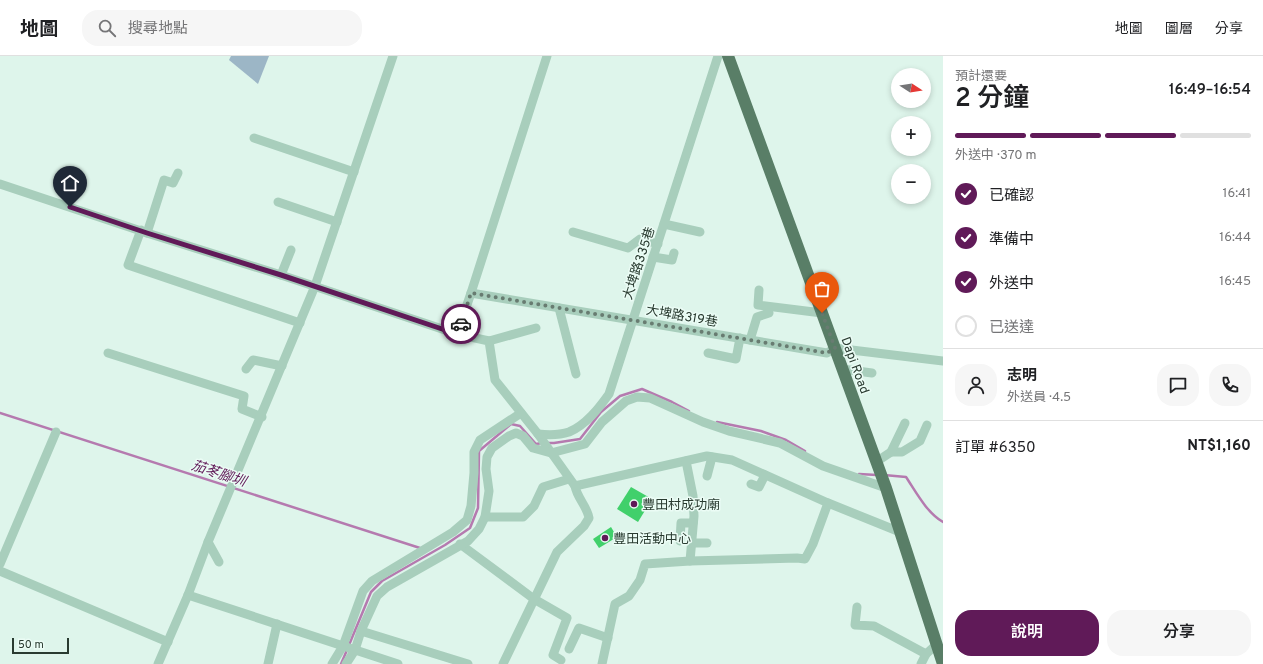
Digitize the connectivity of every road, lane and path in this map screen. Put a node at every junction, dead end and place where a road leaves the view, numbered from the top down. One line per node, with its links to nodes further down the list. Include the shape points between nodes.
1 (394, 56): 6 (street)
2 (547, 56): 22 (street)
3 (718, 56): 11 (street, 大埤路335巷)
4 (728, 56): 25 (main road, Dapi Road)
5 (254, 138): 6 (street)
6 (354, 172): 10 (street)
7 (178, 173): 12 (street, via 173,183 164,180)
8 (0, 184): 12 (street)
9 (278, 202): 10 (street)
10 (337, 222): 20 (street)
11 (664, 224): 14 (street); 15 (street, 大埤路335巷)
12 (144, 231): 19 (street); 27 (street, via 128,265)
13 (573, 232): 15 (street, via 628,248 640,239)
14 (700, 232)
15 (658, 244): 18 (street, 大埤路335巷)
16 (291, 250): 19 (street)
17 (674, 253): 18 (street, via 672,260)
18 (653, 257): 26 (street, 大埤路335巷)
19 (281, 275): 20 (street)
20 (316, 286): 27 (street); 29 (street)
21 (759, 290): 25 (street, via 758,305)
22 (471, 293): 23 (street, 大埤路319巷); 29 (street)
23 (559, 308): 26 (street, 大埤路319巷); 41 (street)
24 (769, 313): 31 (street, via 757,317)
25 (822, 313): 33 (main road, Dapi Road)
26 (633, 320): 30 (street, 大埤路319巷); 47 (street, 大埤路335巷, via 609,394 600,407 584,423 568,432)
27 (300, 323): 37 (street)
28 (536, 328): 32 (street)
29 (457, 334): 32 (street)
30 (740, 338): 31 (street, 大埤路319巷); 35 (street, via 736,359)
31 (750, 340): 33 (street, 大埤路319巷, via 827,353)
32 (488, 341): 42 (street, via 495,380)
33 (835, 348): 36 (street, 大埤路319巷); 39 (main road, Dapi Road)
34 (108, 353): 43 (street, via 244,396 242,409)
35 (708, 353)
36 (943, 361)
37 (282, 366): 38 (street, via 252,360); 43 (street)
38 (246, 369)
39 (842, 369): 40 (street); 52 (main road, Dapi Road)
40 (872, 373)
41 (576, 374)
42 (521, 413): 47 (street); 79 (street, via 480,440 474,452 471,506 467,520 453,532 372,581 364,591)
43 (262, 417): 63 (street)
44 (905, 423): 48 (street)
45 (927, 425): 48 (street, via 920,441 902,452)
46 (56, 432): 69 (street)
47 (538, 434): 49 (street)
48 (891, 452): 52 (street)
49 (551, 453): 55 (street); 57 (street, via 585,444 602,422 626,401 637,397 650,398 703,422 780,443 823,466); 59 (street, via 533,448 523,436 516,433 492,448 487,457 489,491)
50 (712, 457): 51 (street); 53 (street, via 732,460); 54 (street)
51 (686, 461): 55 (street); 60 (street, via 693,496)
52 (876, 462): 57 (main road, Dapi Road)
53 (765, 474): 56 (street, via 759,487); 58 (street)
54 (707, 476)
55 (572, 483): 59 (street, via 543,487 534,506 523,517); 72 (street, via 589,518 557,552)
56 (751, 484)
57 (886, 488): 61 (main road, Dapi Road)
58 (828, 503): 61 (street); 67 (street, via 806,559)
59 (485, 517): 64 (street, via 479,529)
60 (693, 523): 62 (street, via 681,523); 65 (street)
61 (900, 532): 78 (main road, Dapi Road)
62 (680, 541)
63 (208, 542): 68 (street); 71 (street)
64 (460, 544): 72 (street); 75 (street, via 387,586 377,596)
65 (692, 544): 66 (street); 67 (street)
66 (707, 544)
67 (690, 561): 76 (street, via 645,564 640,580 629,596 615,604)
68 (219, 562)
69 (0, 564)
70 (0, 571): 77 (street)
71 (188, 595): 74 (street); 77 (street)
72 (534, 599): 83 (street, via 567,618 552,655); 90 (street)
73 (857, 607): 82 (street, via 855,625 874,626)
74 (277, 624): 79 (street); 85 (street)
75 (361, 631): 81 (street); 89 (street)
76 (608, 638): 80 (street, via 579,628); 91 (street)
77 (168, 642): 84 (street)
78 (936, 645): 82 (street); 93 (main road, Dapi Road)
79 (343, 646): 81 (street); 86 (street)
80 (569, 649)
81 (355, 650): 87 (street); 88 (street)
82 (926, 654): 92 (street)
83 (560, 660)
84 (158, 664)
85 (268, 664)
86 (332, 664)
87 (346, 664)
88 (398, 664)
89 (468, 664)
90 (503, 664)
91 (602, 664)
92 (920, 664)
93 (943, 664)

